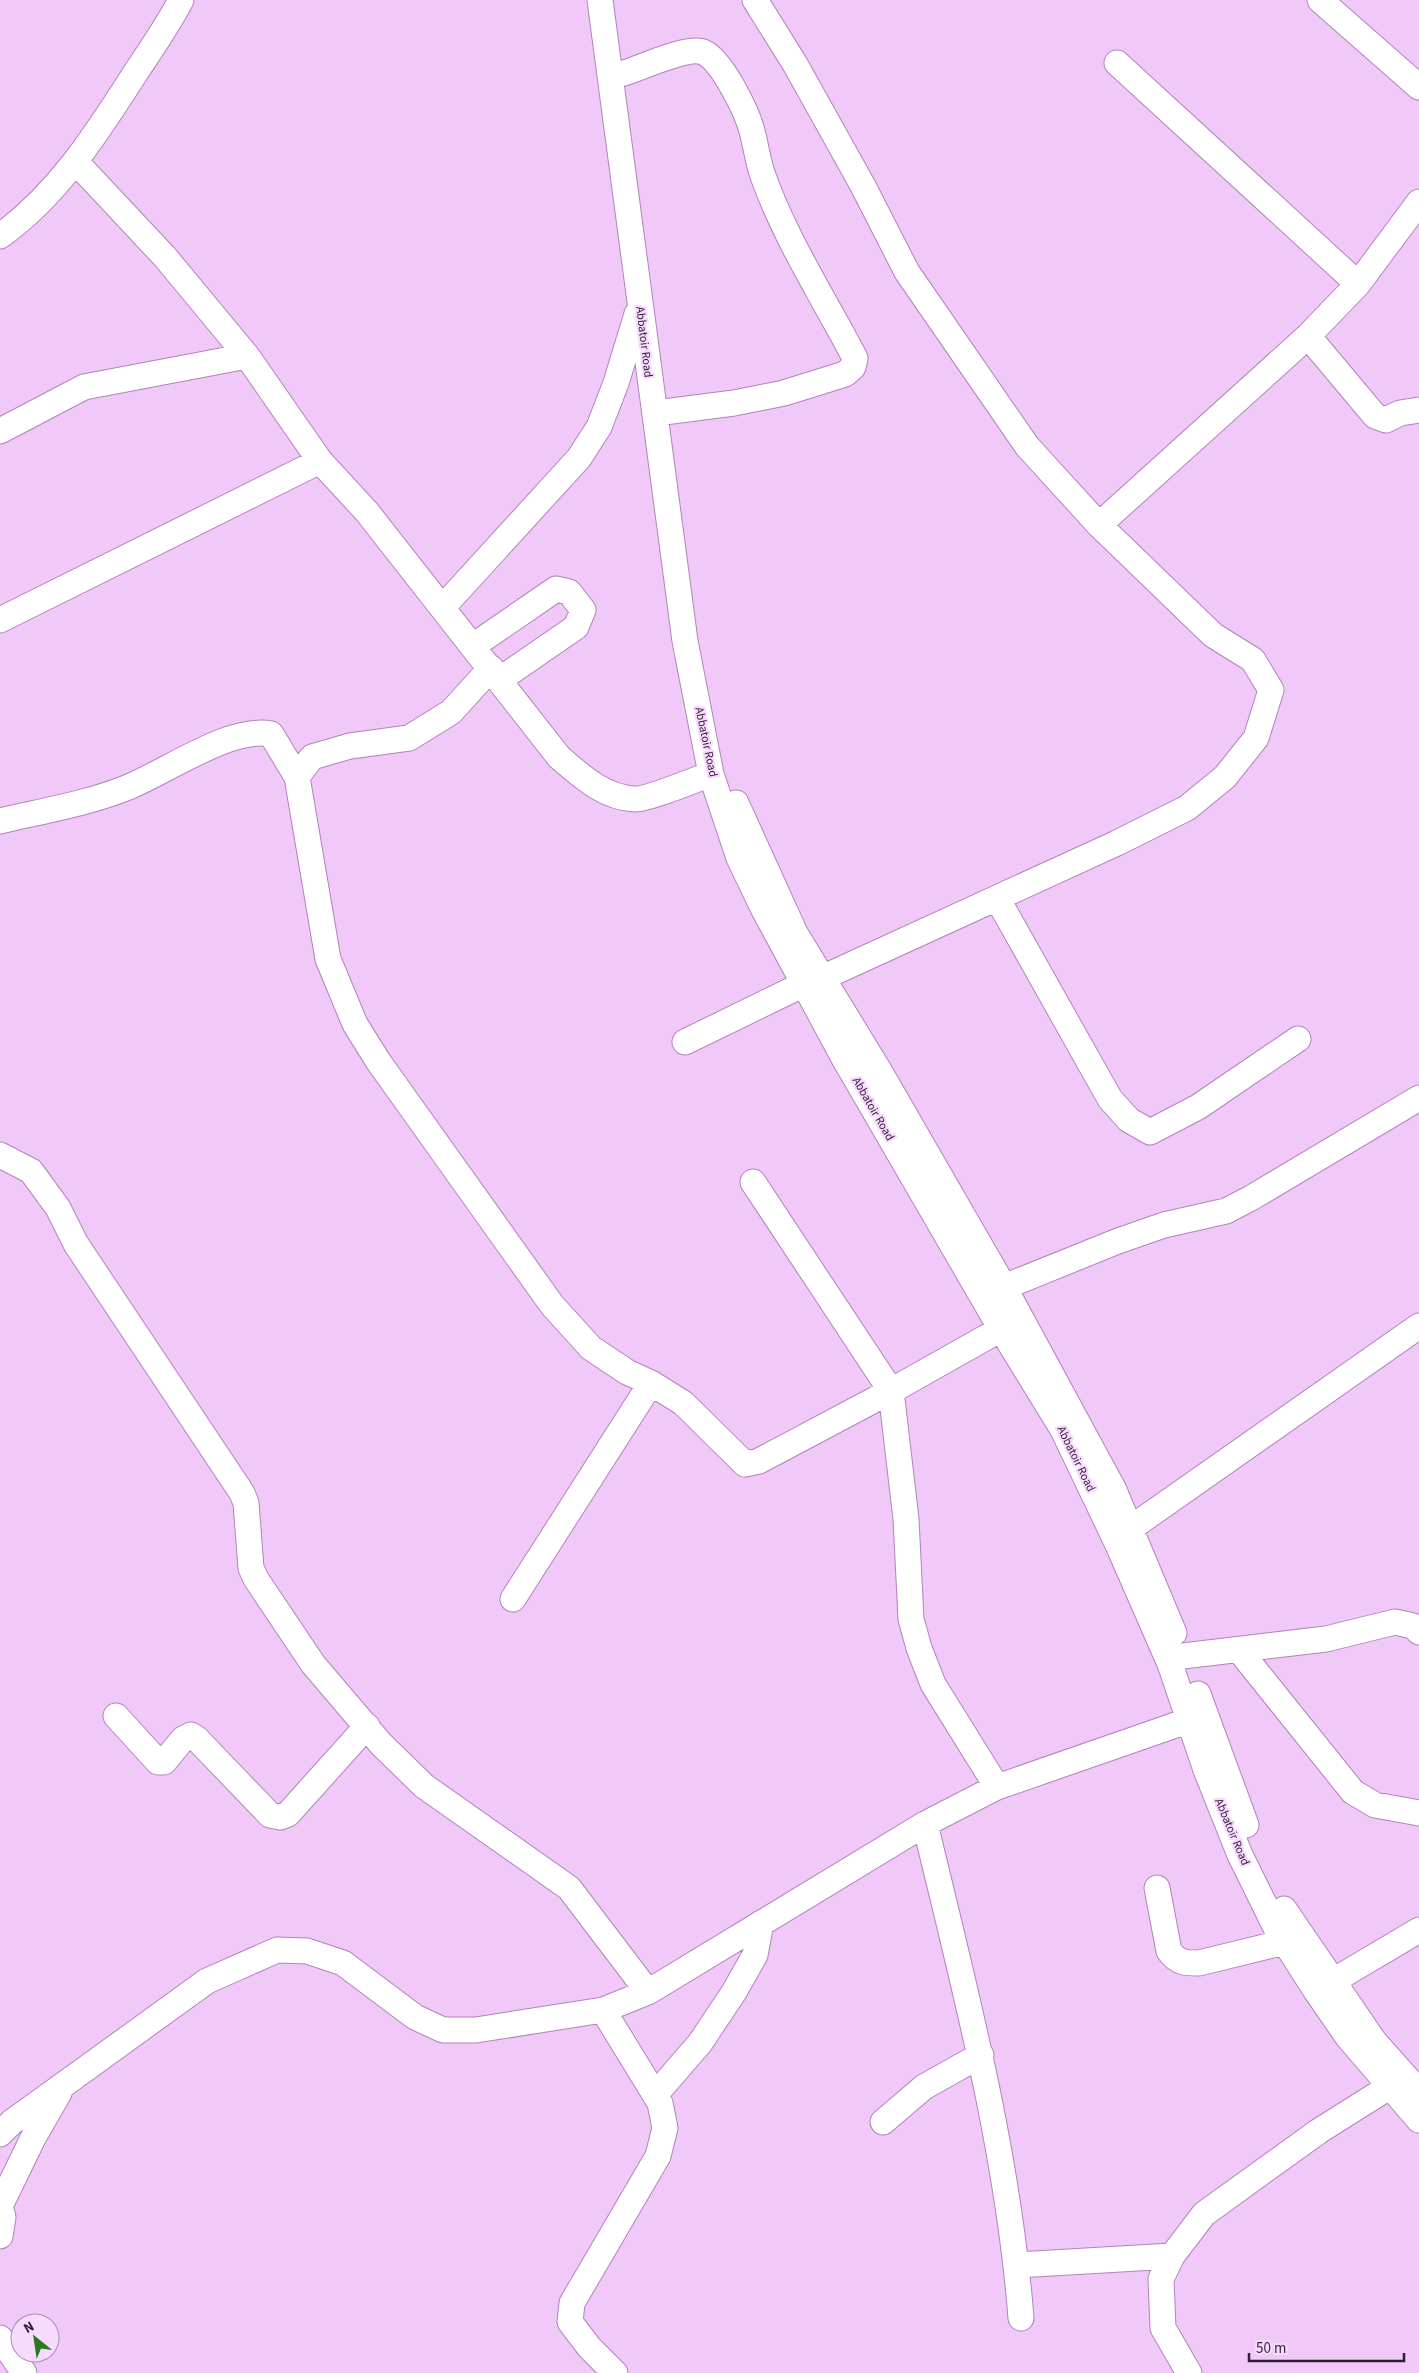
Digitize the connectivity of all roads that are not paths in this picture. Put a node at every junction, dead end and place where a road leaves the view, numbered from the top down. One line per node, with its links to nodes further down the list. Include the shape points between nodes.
1 (181, 0): 9 (street)
2 (600, 0): 13 (street, Abbatoir Road)
3 (616, 0): 7 (street, Abbatoir Road)
4 (1320, 0): 8 (street)
5 (763, 3): 20 (street, via 907,272 1027,446)
6 (1117, 63): 12 (street)
7 (624, 73): 17 (street, Abbatoir Road); 17 (street, via 690,51 703,52 714,60 734,89 752,129 762,174 779,214 855,358 853,367 845,374 784,393)
8 (1419, 87)
9 (76, 162): 11 (street, via 16,224); 15 (street, via 165,257)
10 (1419, 202): 12 (street)
11 (0, 236)
12 (1358, 284): 14 (street)
13 (640, 306): 21 (street, via 598,427 579,458); 25 (street, Abbatoir Road, via 685,641)
14 (1308, 336): 16 (street, via 1375,416 1386,420 1400,413); 20 (street)
15 (246, 356): 18 (street, via 84,387); 19 (street)
16 (1419, 410)
17 (664, 412): 29 (street, Abbatoir Road, via 676,514 716,747 738,808 795,933)
18 (0, 431)
19 (320, 461): 21 (street, via 367,512); 22 (street)
20 (1098, 525): 28 (street, via 1212,635 1253,660 1271,690 1256,738 1225,777 1187,808)
21 (443, 607): 23 (street)
22 (0, 620)
23 (473, 646): 24 (street); 24 (street, via 556,589 569,592 583,610 576,627)
24 (495, 674): 25 (street, via 559,757 583,778 609,794 636,800); 26 (street, via 451,712 410,738 350,746 312,757)
25 (711, 774): 29 (street, Abbatoir Road, via 739,858)
26 (298, 777): 27 (street, via 271,734 260,732 227,741 128,788); 38 (street, via 328,959 355,1024 378,1062 552,1305 591,1348 627,1372)
27 (0, 821)
28 (998, 898): 29 (street); 30 (street, via 1110,1099 1129,1120 1150,1132 1198,1107)
29 (813, 981): 31 (street); 35 (street, Abbatoir Road, via 880,1072); 37 (street, Abbatoir Road, via 845,1060)
30 (1298, 1039)
31 (685, 1042)
32 (1419, 1098): 35 (street, via 1226,1211 1164,1225)
33 (0, 1155): 47 (street, via 32,1171 58,1208 86,1260 242,1493 246,1503 251,1568 256,1579 313,1664)
34 (753, 1182): 39 (street)
35 (1004, 1287): 40 (street, Abbatoir Road, via 1114,1490)
36 (1419, 1326): 40 (street)
37 (1001, 1329): 39 (street); 46 (street, Abbatoir Road, via 1063,1430 1118,1545 1170,1664)
38 (651, 1383): 39 (street, via 682,1403 745,1464 759,1461); 41 (street)
39 (891, 1391): 48 (street, via 906,1519 911,1620 918,1648 933,1684)
40 (1130, 1528): 44 (street, Abbatoir Road)
41 (513, 1599)
42 (1419, 1632): 43 (street, via 1414,1626 1395,1622 1326,1639)
43 (1240, 1650): 44 (street); 49 (street, via 1353,1792 1375,1805)
44 (1183, 1656): 55 (street, Abbatoir Road, via 1262,1871 1291,1921)
45 (116, 1716): 47 (street, via 158,1762 164,1762 183,1739 191,1735 196,1738 270,1814 280,1818 288,1814)
46 (1190, 1720): 48 (street); 54 (street, Abbatoir Road, via 1240,1855)
47 (366, 1726): 56 (street, via 424,1786 569,1888)
48 (997, 1787): 50 (street)
49 (1419, 1813)
50 (925, 1824): 52 (street); 58 (street)
51 (1157, 1888): 54 (street, via 1169,1951 1175,1960 1199,1963)
52 (761, 1923): 56 (street); 62 (street, via 755,1954 734,1992 700,2043)
53 (1419, 1930): 55 (street)
54 (1285, 1942): 59 (street, Abbatoir Road, via 1347,2036)
55 (1333, 1981): 61 (street, Abbatoir Road, via 1374,2041)
56 (648, 1992): 57 (street)
57 (603, 2010): 60 (street, via 476,2030 443,2030 414,2017 344,1963 307,1951 277,1950 207,1981); 62 (street)
58 (981, 2055): 64 (street, via 924,2087); 69 (street)
59 (1389, 2086): 63 (street, Abbatoir Road); 68 (street, via 1319,2131 1204,2214)
60 (62, 2087): 65 (street); 66 (street)
61 (1419, 2092)
62 (655, 2095): 73 (street, via 665,2128 658,2156 572,2303 570,2322)
63 (1419, 2120)
64 (883, 2122)
65 (0, 2134)
66 (0, 2206): 67 (street, via 3,2217)
67 (0, 2236)
68 (1172, 2256): 69 (street); 74 (street, via 1161,2279 1163,2328)
69 (1017, 2265): 70 (street)
70 (1021, 2318)
71 (0, 2338): 72 (street)
72 (24, 2373)
73 (615, 2373)
74 (1189, 2373)

